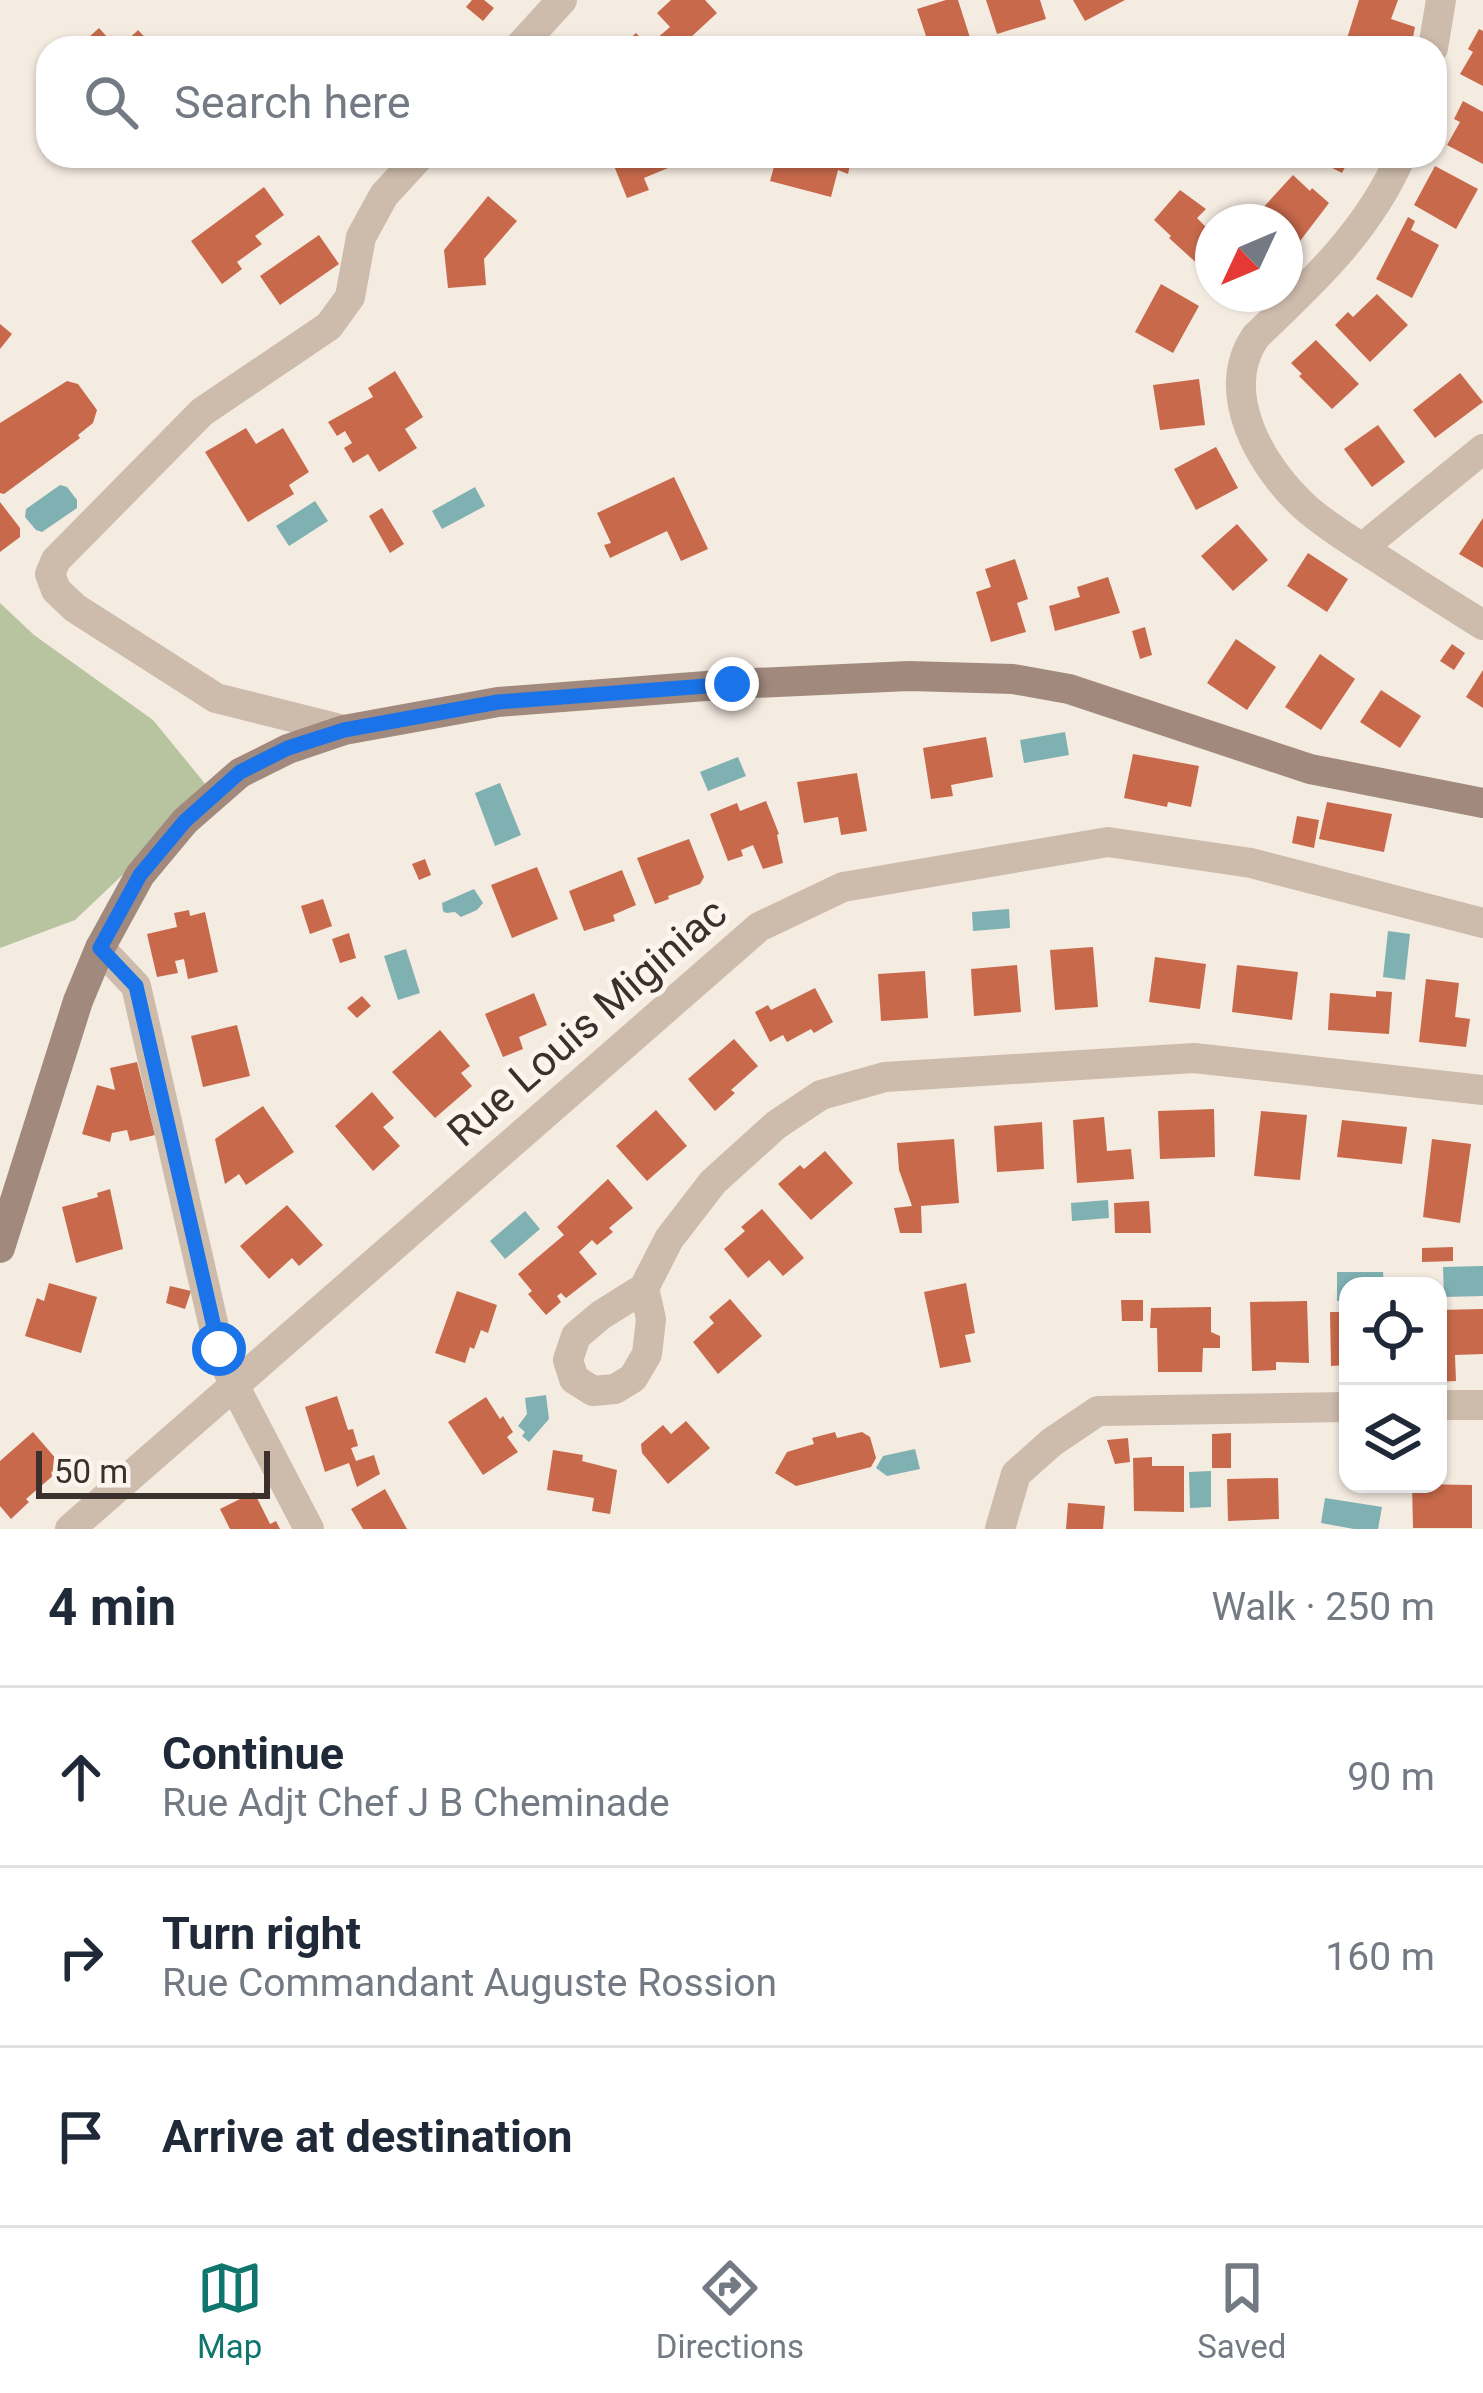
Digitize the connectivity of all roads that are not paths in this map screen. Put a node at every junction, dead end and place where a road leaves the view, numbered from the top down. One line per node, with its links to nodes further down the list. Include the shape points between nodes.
1 (562, 0): 3 (street)
2 (1441, 0): 4 (street)
3 (529, 36)
4 (1435, 36)
5 (409, 168): 10 (street, via 361,237 350,297 329,326 202,412 50,574 75,608 216,698)
6 (1395, 168): 8 (street, via 1362,226 1256,336 1240,371 1249,426 1279,477 1301,504)
7 (1483, 448): 8 (street)
8 (1362, 548): 9 (street)
9 (1483, 625)
10 (344, 730): 11 (street, via 498,702 732,684 1013,679 1070,689 1310,769); 13 (street, via 240,772 185,821 140,875)
11 (1483, 803)
12 (1483, 922): 17 (street, Rue Louis Miginiac, via 1251,863 1108,842 843,887 759,927)
13 (100, 948): 15 (street); 17 (street, via 136,986)
14 (1483, 1090): 16 (street, via 1194,1058 884,1077 820,1095 776,1125 713,1182 669,1238)
15 (0, 1248)
16 (644, 1288)
17 (234, 1385): 21 (street, Rue Louis Miginiac); 22 (street)
18 (1483, 1405): 19 (street)
19 (1447, 1406)
20 (1339, 1407): 23 (street, via 1098,1411 1016,1474)
21 (70, 1529)
22 (309, 1529)
23 (1000, 1529)

